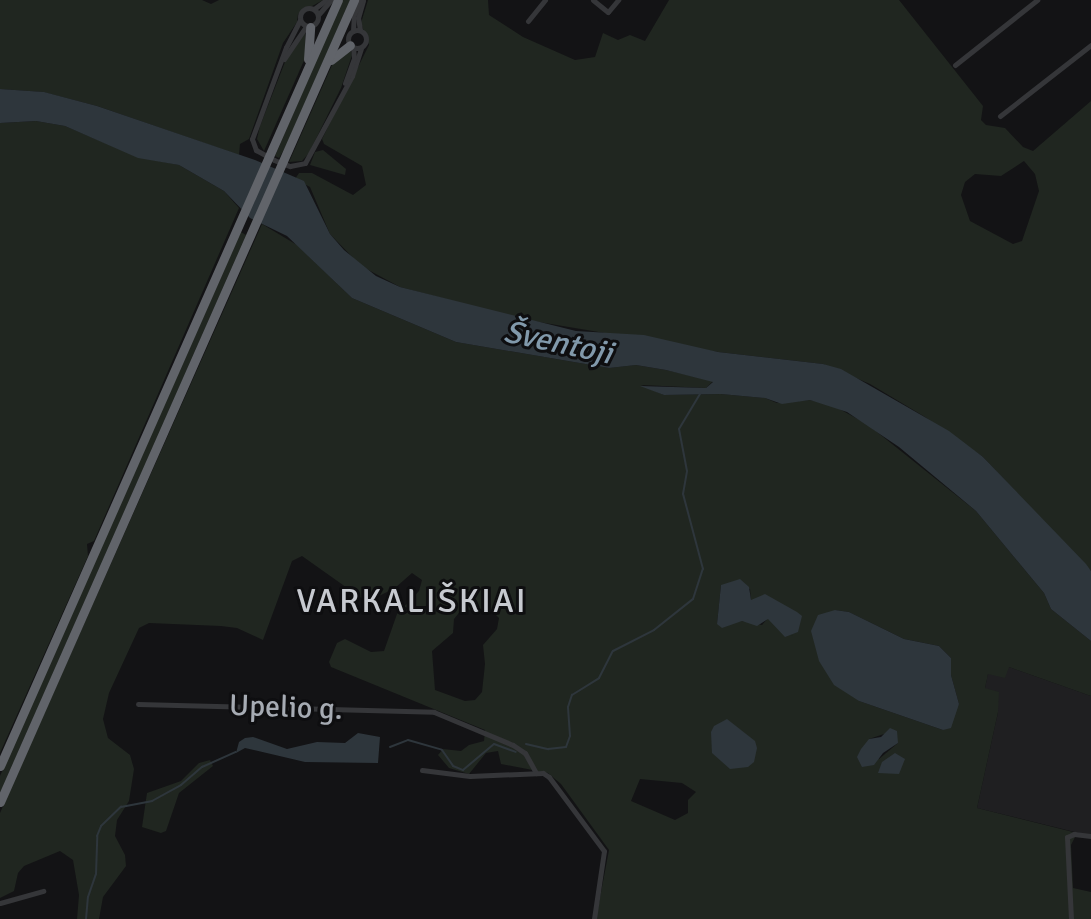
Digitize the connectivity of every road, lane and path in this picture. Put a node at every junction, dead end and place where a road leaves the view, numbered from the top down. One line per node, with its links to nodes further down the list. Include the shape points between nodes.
1 (329, 0): 9 (street); 10 (street)
2 (338, 0): 22 (highway)
3 (354, 0): 21 (highway)
4 (362, 0): 14 (street); 15 (street)
5 (545, 0): 12 (street)
6 (593, 0): 7 (street, via 608,12)
7 (618, 0)
8 (1037, 0): 20 (street)
9 (313, 9): 10 (street); 11 (street, via 305,10)
10 (318, 15): 13 (street, via 316,24)
11 (300, 20): 13 (street); 19 (street)
12 (528, 21)
13 (308, 26): 19 (street); 22 (highway)
14 (353, 31): 15 (street); 17 (street, via 348,37)
15 (361, 31): 18 (street, via 366,38)
16 (1091, 45): 24 (street)
17 (351, 46): 18 (street); 21 (highway, via 339,50); 23 (street, via 354,58)
18 (361, 48): 23 (street)
19 (283, 60): 23 (street, via 252,139 256,150 274,160 290,166 305,163)
20 (955, 65)
21 (322, 72): 29 (highway)
22 (303, 79): 26 (highway)
23 (344, 88)
24 (1000, 116)
25 (138, 704): 28 (street, Upelio g., via 434,712 513,745 525,753)
26 (0, 766)
27 (422, 770): 28 (street, via 470,776)
28 (536, 773): 33 (street, via 549,777 604,851)
29 (0, 802)
30 (1091, 836): 34 (street, via 1067,837)
31 (43, 891): 32 (street)
32 (0, 903)
33 (594, 919)
34 (1071, 919)

